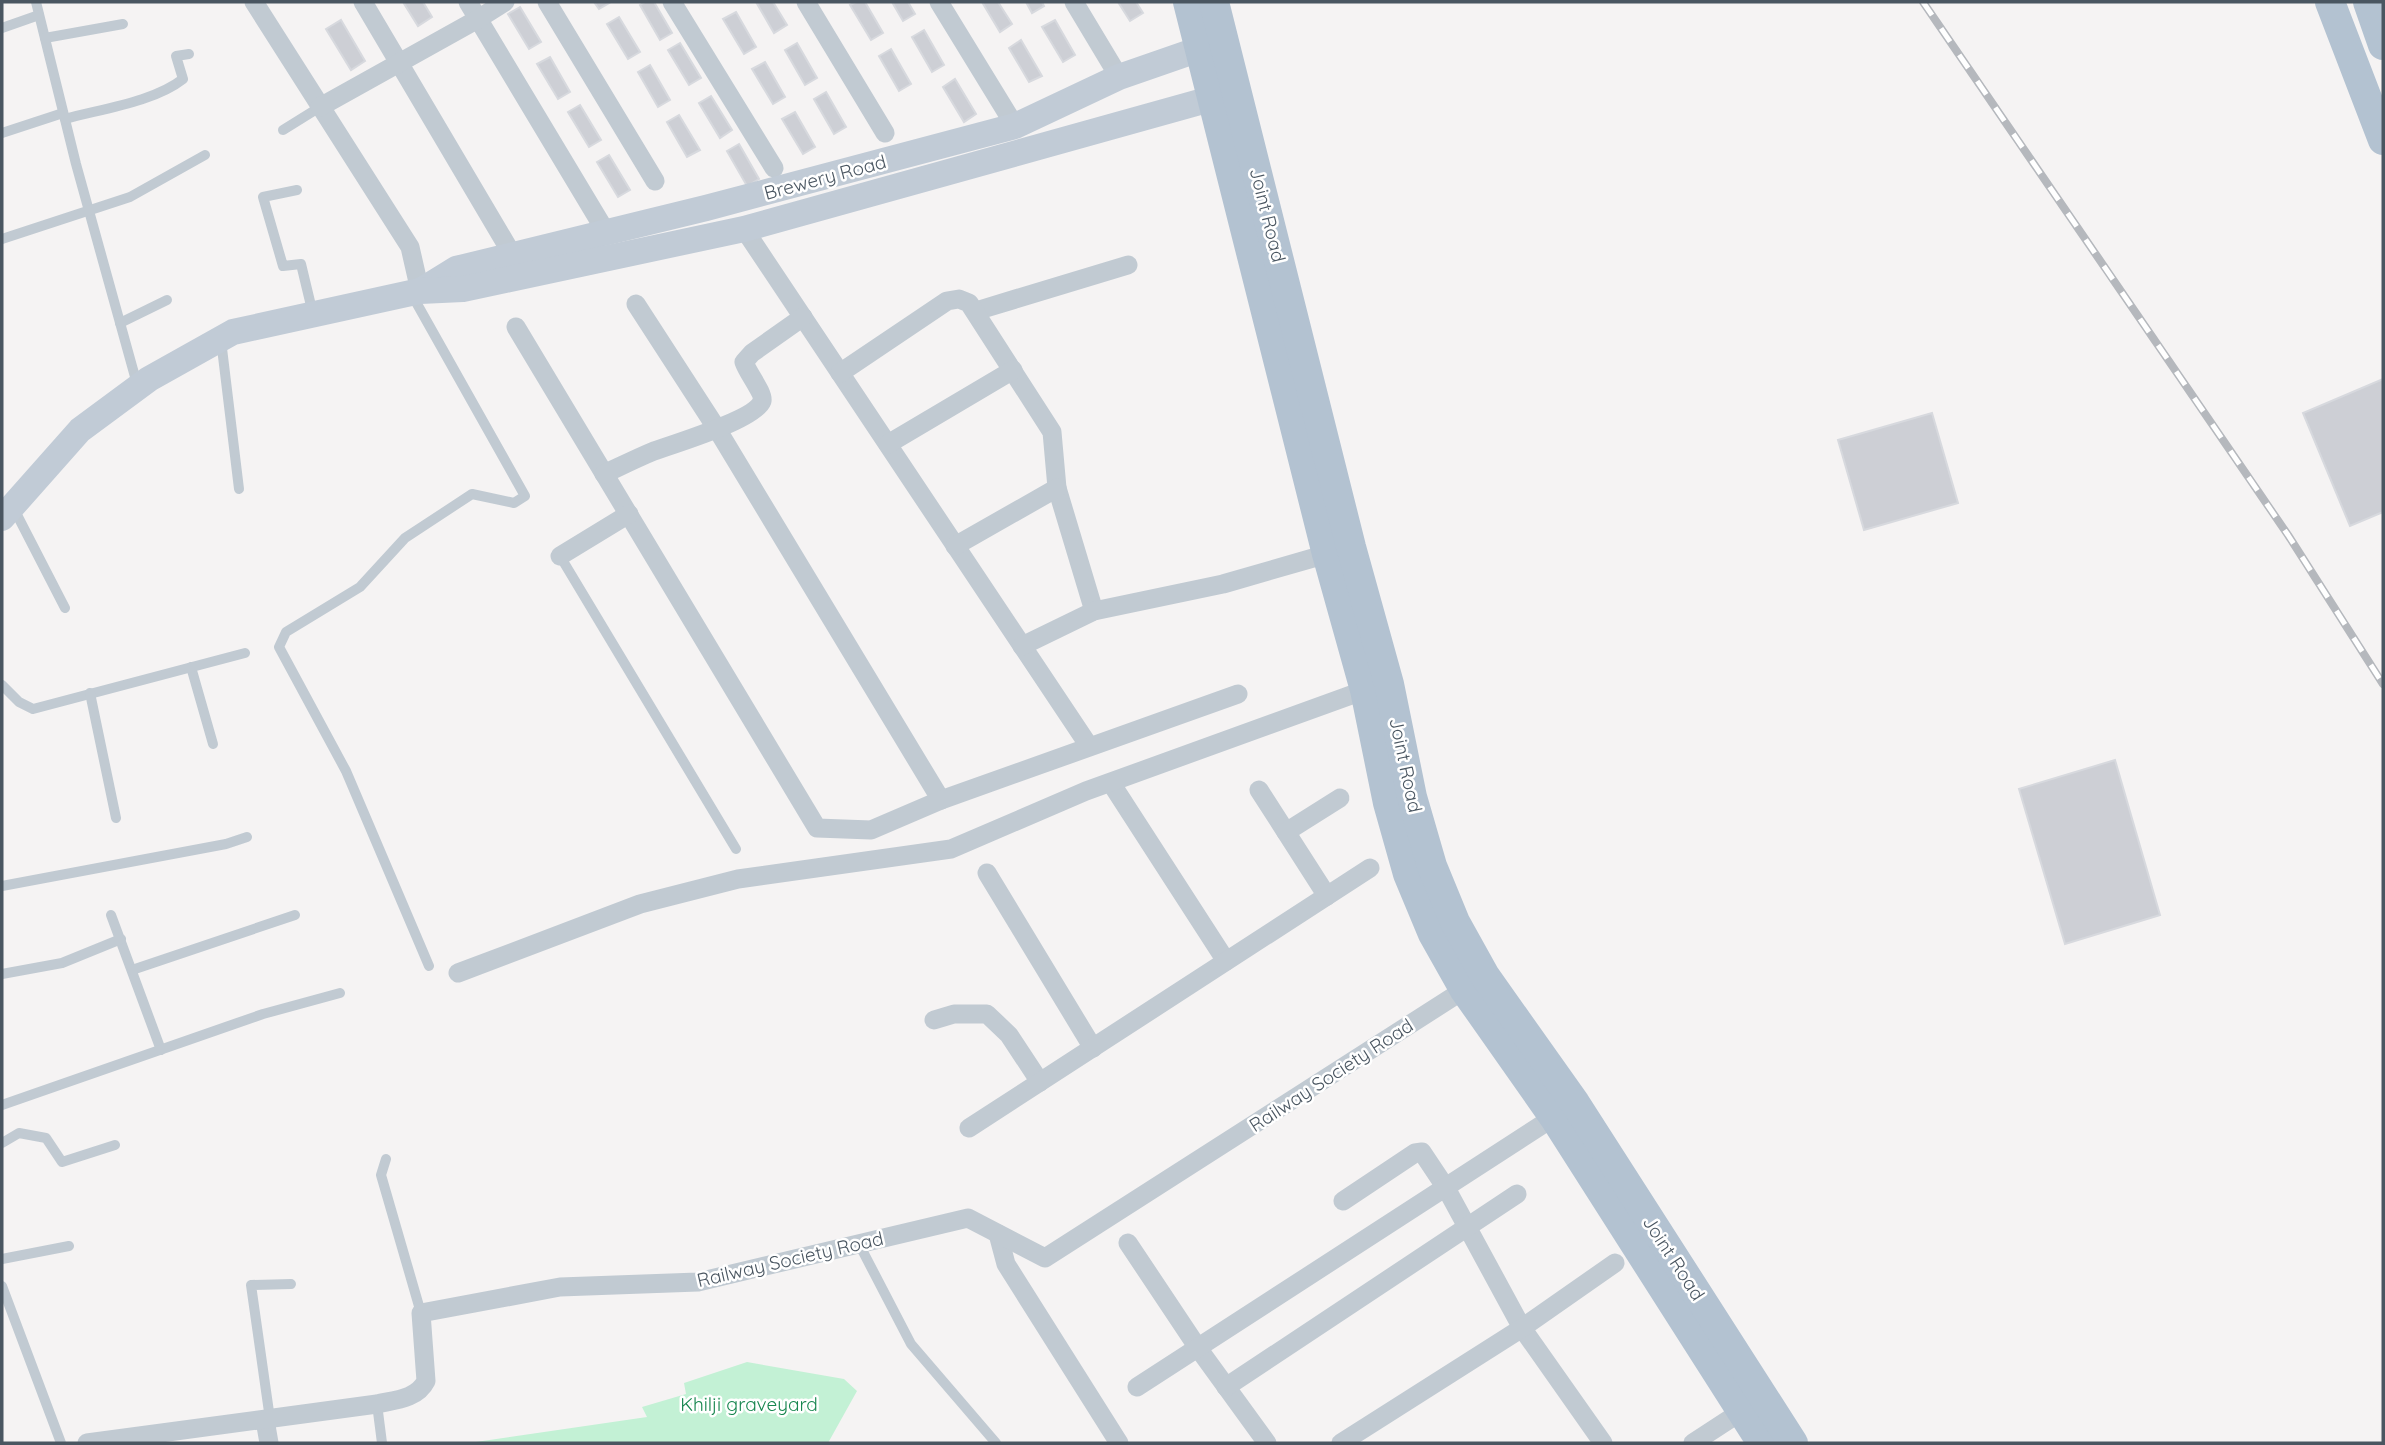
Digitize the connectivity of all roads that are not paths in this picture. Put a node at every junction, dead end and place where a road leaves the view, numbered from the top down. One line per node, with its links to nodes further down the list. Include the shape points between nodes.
1 (36, 2): 15 (lane)
2 (254, 2): 26 (street)
3 (363, 2): 23 (street)
4 (468, 2): 16 (street)
5 (505, 2): 16 (street)
6 (547, 2): 35 (street)
7 (672, 2): 34 (street)
8 (806, 2): 31 (street)
9 (939, 2): 28 (street)
10 (1074, 2): 24 (street)
11 (1188, 2): 20 (main road, Joint Road)
12 (1214, 2): 20 (main road, Joint Road)
13 (2330, 2): 32 (main road)
14 (2368, 2): 21 (main road)
15 (39, 15): 18 (lane); 19 (lane)
16 (478, 19): 23 (street); 39 (street)
17 (123, 24): 19 (lane)
18 (2, 28)
19 (45, 38): 27 (lane)
20 (1211, 44): 24 (main road, Brewery Road); 25 (main road, Joint Road)
21 (2383, 45)
22 (189, 54): 27 (lane, via 176,56 183,79 175,85 136,101)
23 (399, 62): 26 (street); 41 (street)
24 (1119, 77): 28 (main road, Brewery Road)
25 (1225, 95): 38 (main road, Brewery Road); 63 (main road, Joint Road); 96 (main road, Joint Road, via 1389,684 1422,833)
26 (320, 107): 29 (lane); 43 (street, via 410,247)
27 (64, 116): 30 (lane); 37 (lane)
28 (1015, 126): 39 (main road, Brewery Road)
29 (283, 131)
30 (2, 133)
31 (886, 133)
32 (2383, 140)
33 (205, 155): 37 (lane, via 130,197)
34 (774, 168)
35 (655, 181)
36 (297, 190): 47 (lane, via 263,197 283,267 301,264)
37 (88, 209): 40 (lane); 49 (lane)
38 (744, 229): 43 (main road, Brewery Road, via 463,289); 48 (street)
39 (606, 232): 41 (main road, Brewery Road)
40 (2, 239)
41 (512, 254): 43 (main road, Brewery Road, via 456,269)
42 (1128, 265): 46 (street)
43 (416, 292): 47 (main road, Brewery Road); 92 (lane, via 525,496 514,503 472,494 405,538 360,587 286,632 279,648 346,771)
44 (167, 300): 49 (lane)
45 (636, 304): 55 (street)
46 (976, 311): 52 (street); 53 (street, via 959,299 947,301)
47 (314, 314): 51 (main road, Brewery Road)
48 (803, 317): 53 (street); 55 (street, via 744,362 762,394 757,409)
49 (120, 323): 54 (lane)
50 (516, 327): 57 (street)
51 (220, 339): 54 (main road, Brewery Road); 58 (lane)
52 (1013, 370): 56 (street); 59 (street, via 1052,432)
53 (840, 373): 56 (street)
54 (138, 387): 60 (main road, Brewery Road, via 80,430)
55 (717, 429): 57 (street); 79 (street)
56 (888, 444): 62 (street)
57 (604, 474): 61 (street)
58 (239, 488)
59 (1057, 488): 62 (street); 66 (street)
60 (7, 512): 65 (lane)
61 (629, 514): 64 (street); 79 (street, via 817,828 871,830)
62 (955, 546): 67 (street)
63 (1327, 554): 66 (street, via 1223,584); 71 (main road, Joint Road)
64 (560, 555): 83 (lane)
65 (65, 608)
66 (1094, 611): 67 (street)
67 (1022, 646): 75 (street)
68 (245, 653): 69 (lane)
69 (191, 667): 72 (lane); 74 (lane)
70 (2, 685): 72 (lane, via 33,709)
71 (1365, 690): 76 (street); 96 (main road, Joint Road, via 1408,874 1433,933)
72 (90, 693): 80 (lane)
73 (1238, 694): 75 (street)
74 (213, 744)
75 (1089, 747): 79 (street)
76 (1111, 783): 91 (street); 94 (street, via 951,849 738,879 640,904)
77 (1259, 790): 81 (street)
78 (1340, 798): 81 (street)
79 (940, 800)
80 (116, 818)
81 (1286, 832): 87 (street)
82 (247, 837): 86 (lane)
83 (736, 849)
84 (1370, 868): 87 (street)
85 (987, 873): 99 (street)
86 (2, 886)
87 (1327, 896): 91 (street)
88 (111, 915): 90 (lane)
89 (295, 915): 93 (lane)
90 (121, 939): 93 (lane); 95 (lane, via 62,963)
91 (1226, 961): 99 (street)
92 (429, 966)
93 (132, 971): 100 (lane)
94 (458, 973)
95 (2, 974)
96 (1475, 983): 103 (main road, Joint Road); 112 (street, Railway Society Road, via 1045,1258); 139 (main road, Joint Road, via 1575,1103)
97 (340, 993): 100 (lane)
98 (933, 1020): 101 (street, via 987,1013 1009,1035)
99 (1093, 1048): 101 (street)
100 (161, 1050): 102 (lane)
101 (1040, 1082): 104 (street)
102 (2, 1105)
103 (1554, 1117): 108 (street); 126 (main road, Joint Road)
104 (969, 1128)
105 (2, 1143): 106 (lane, via 19,1133 46,1138 61,1161)
106 (115, 1145)
107 (386, 1159): 120 (lane, via 381,1175)
108 (1446, 1188): 110 (street, via 1422,1152); 111 (street); 122 (street)
109 (1517, 1194): 111 (street)
110 (1343, 1201)
111 (1467, 1226): 121 (street); 124 (street)
112 (998, 1234): 114 (street, Railway Society Road, via 968,1218); 133 (street, via 1006,1264)
113 (1128, 1243): 122 (street)
114 (859, 1244): 120 (street, Railway Society Road, via 698,1282 560,1287); 132 (lane, via 911,1344)
115 (69, 1246): 116 (lane)
116 (2, 1259)
117 (1615, 1263): 121 (street)
118 (291, 1284): 127 (lane, via 251,1286)
119 (2, 1286): 128 (lane)
120 (421, 1313): 125 (street, via 426,1381 413,1395)
121 (1522, 1328): 135 (street); 136 (street)
122 (1198, 1348): 123 (street); 124 (street)
123 (1137, 1387)
124 (1226, 1387): 134 (street)
125 (377, 1404): 127 (street); 131 (lane)
126 (1742, 1411): 137 (street); 138 (main road, Joint Road)
127 (268, 1420): 129 (street); 130 (street)
128 (61, 1443)
129 (87, 1443)
130 (269, 1443)
131 (382, 1443)
132 (996, 1443)
133 (1119, 1443)
134 (1267, 1443)
135 (1340, 1443)
136 (1603, 1443)
137 (1693, 1443)
138 (1762, 1443)
139 (1793, 1443)

